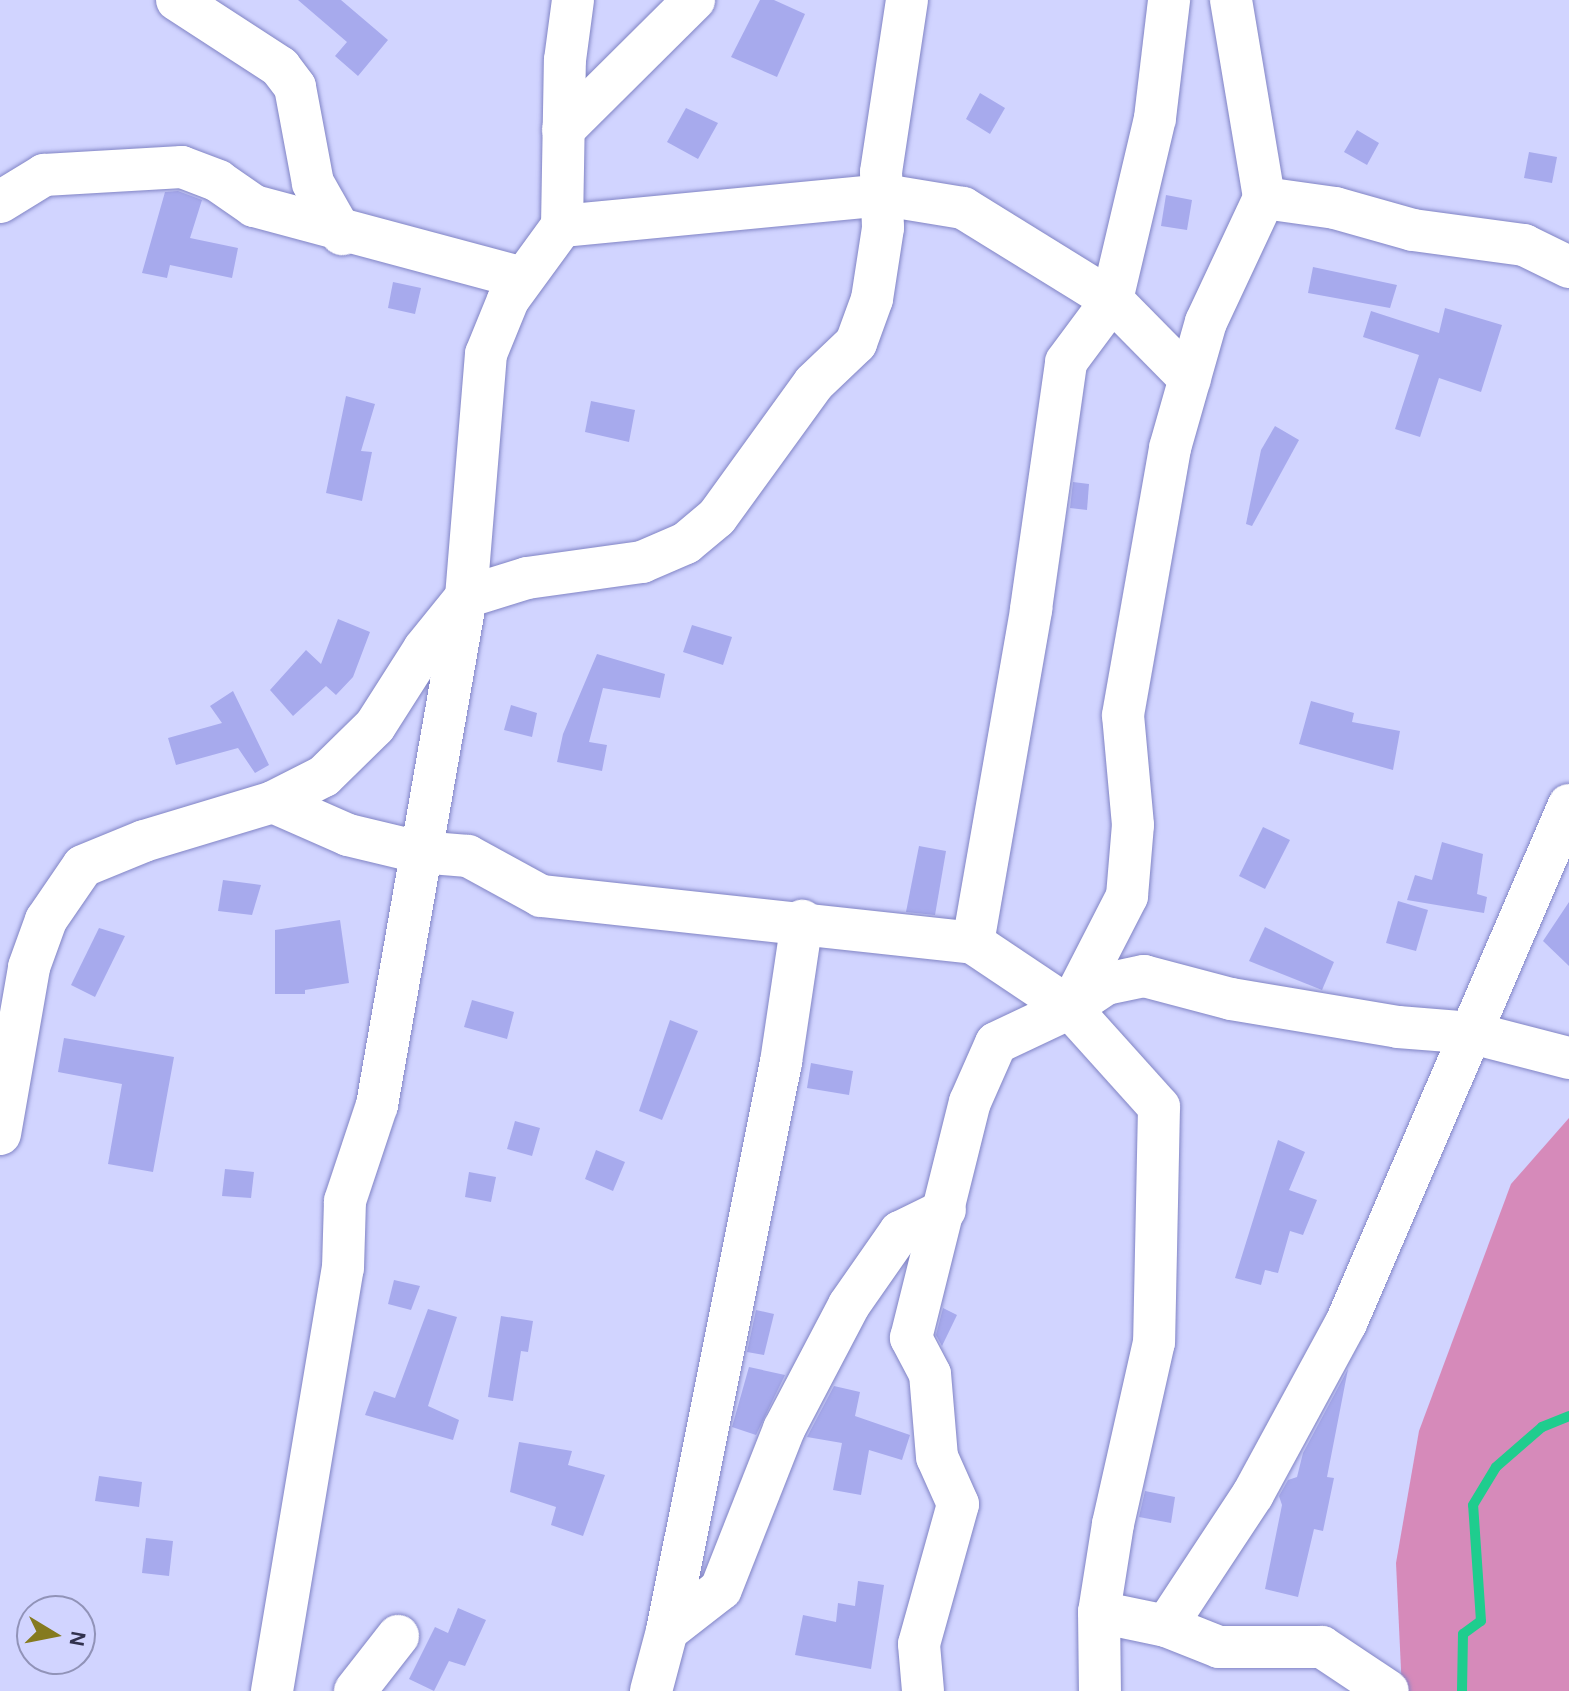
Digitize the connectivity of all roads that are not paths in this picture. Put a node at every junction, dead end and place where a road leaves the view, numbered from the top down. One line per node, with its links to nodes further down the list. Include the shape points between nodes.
1 (177, 0): 12 (street, via 280,67 295,87 313,183)
2 (573, 0): 7 (street)
3 (694, 0): 7 (street)
4 (907, 0): 8 (street, via 881,172)
5 (1169, 0): 15 (street, via 1155,118)
6 (1231, 0): 9 (street)
7 (563, 130): 11 (street)
8 (884, 195): 11 (street); 15 (street, via 963,208); 17 (street, via 872,299 856,343 814,383 717,517 686,543 642,562 527,578)
9 (1264, 198): 13 (street, via 1335,208 1413,230 1524,245); 16 (street, via 1206,322)
10 (0, 202): 12 (street, via 44,175 182,167 218,181 254,206)
11 (562, 226): 14 (street)
12 (342, 234): 14 (street)
13 (1569, 267)
14 (522, 278): 17 (street, via 496,324 480,383)
15 (1112, 300): 16 (street); 22 (street, via 1066,362 1031,609)
16 (1190, 379): 24 (street, via 1170,448 1123,715 1133,825 1127,896)
17 (466, 597): 18 (street, via 424,649 375,726 324,776); 20 (street)
18 (273, 802): 20 (street, via 348,835); 23 (street, via 144,841 83,866)
19 (1569, 805): 25 (street)
20 (419, 852): 21 (street, via 468,856 541,896); 33 (street, via 377,1105 345,1201 343,1268)
21 (802, 921): 22 (street); 31 (street, via 781,1062)
22 (973, 943): 24 (street)
23 (15, 974): 27 (street)
24 (1070, 1008): 25 (street, via 1106,984 1144,976 1231,999 1398,1027); 28 (street, via 996,1043 970,1102); 29 (street, via 1159,1107 1154,1342 1129,1437)
25 (1472, 1033): 26 (street); 30 (street, via 1346,1323 1253,1494)
26 (1569, 1058)
27 (0, 1134)
28 (945, 1210): 31 (street, via 900,1232 849,1305 784,1429 721,1589); 36 (street, via 911,1338 930,1374 937,1457 958,1504 919,1644)
29 (1099, 1612): 30 (street); 37 (street)
30 (1166, 1626): 38 (street, via 1219,1647 1322,1647)
31 (667, 1631): 35 (street)
32 (398, 1636): 34 (street)
33 (272, 1691)
34 (355, 1691)
35 (651, 1691)
36 (923, 1691)
37 (1100, 1691)
38 (1388, 1691)

